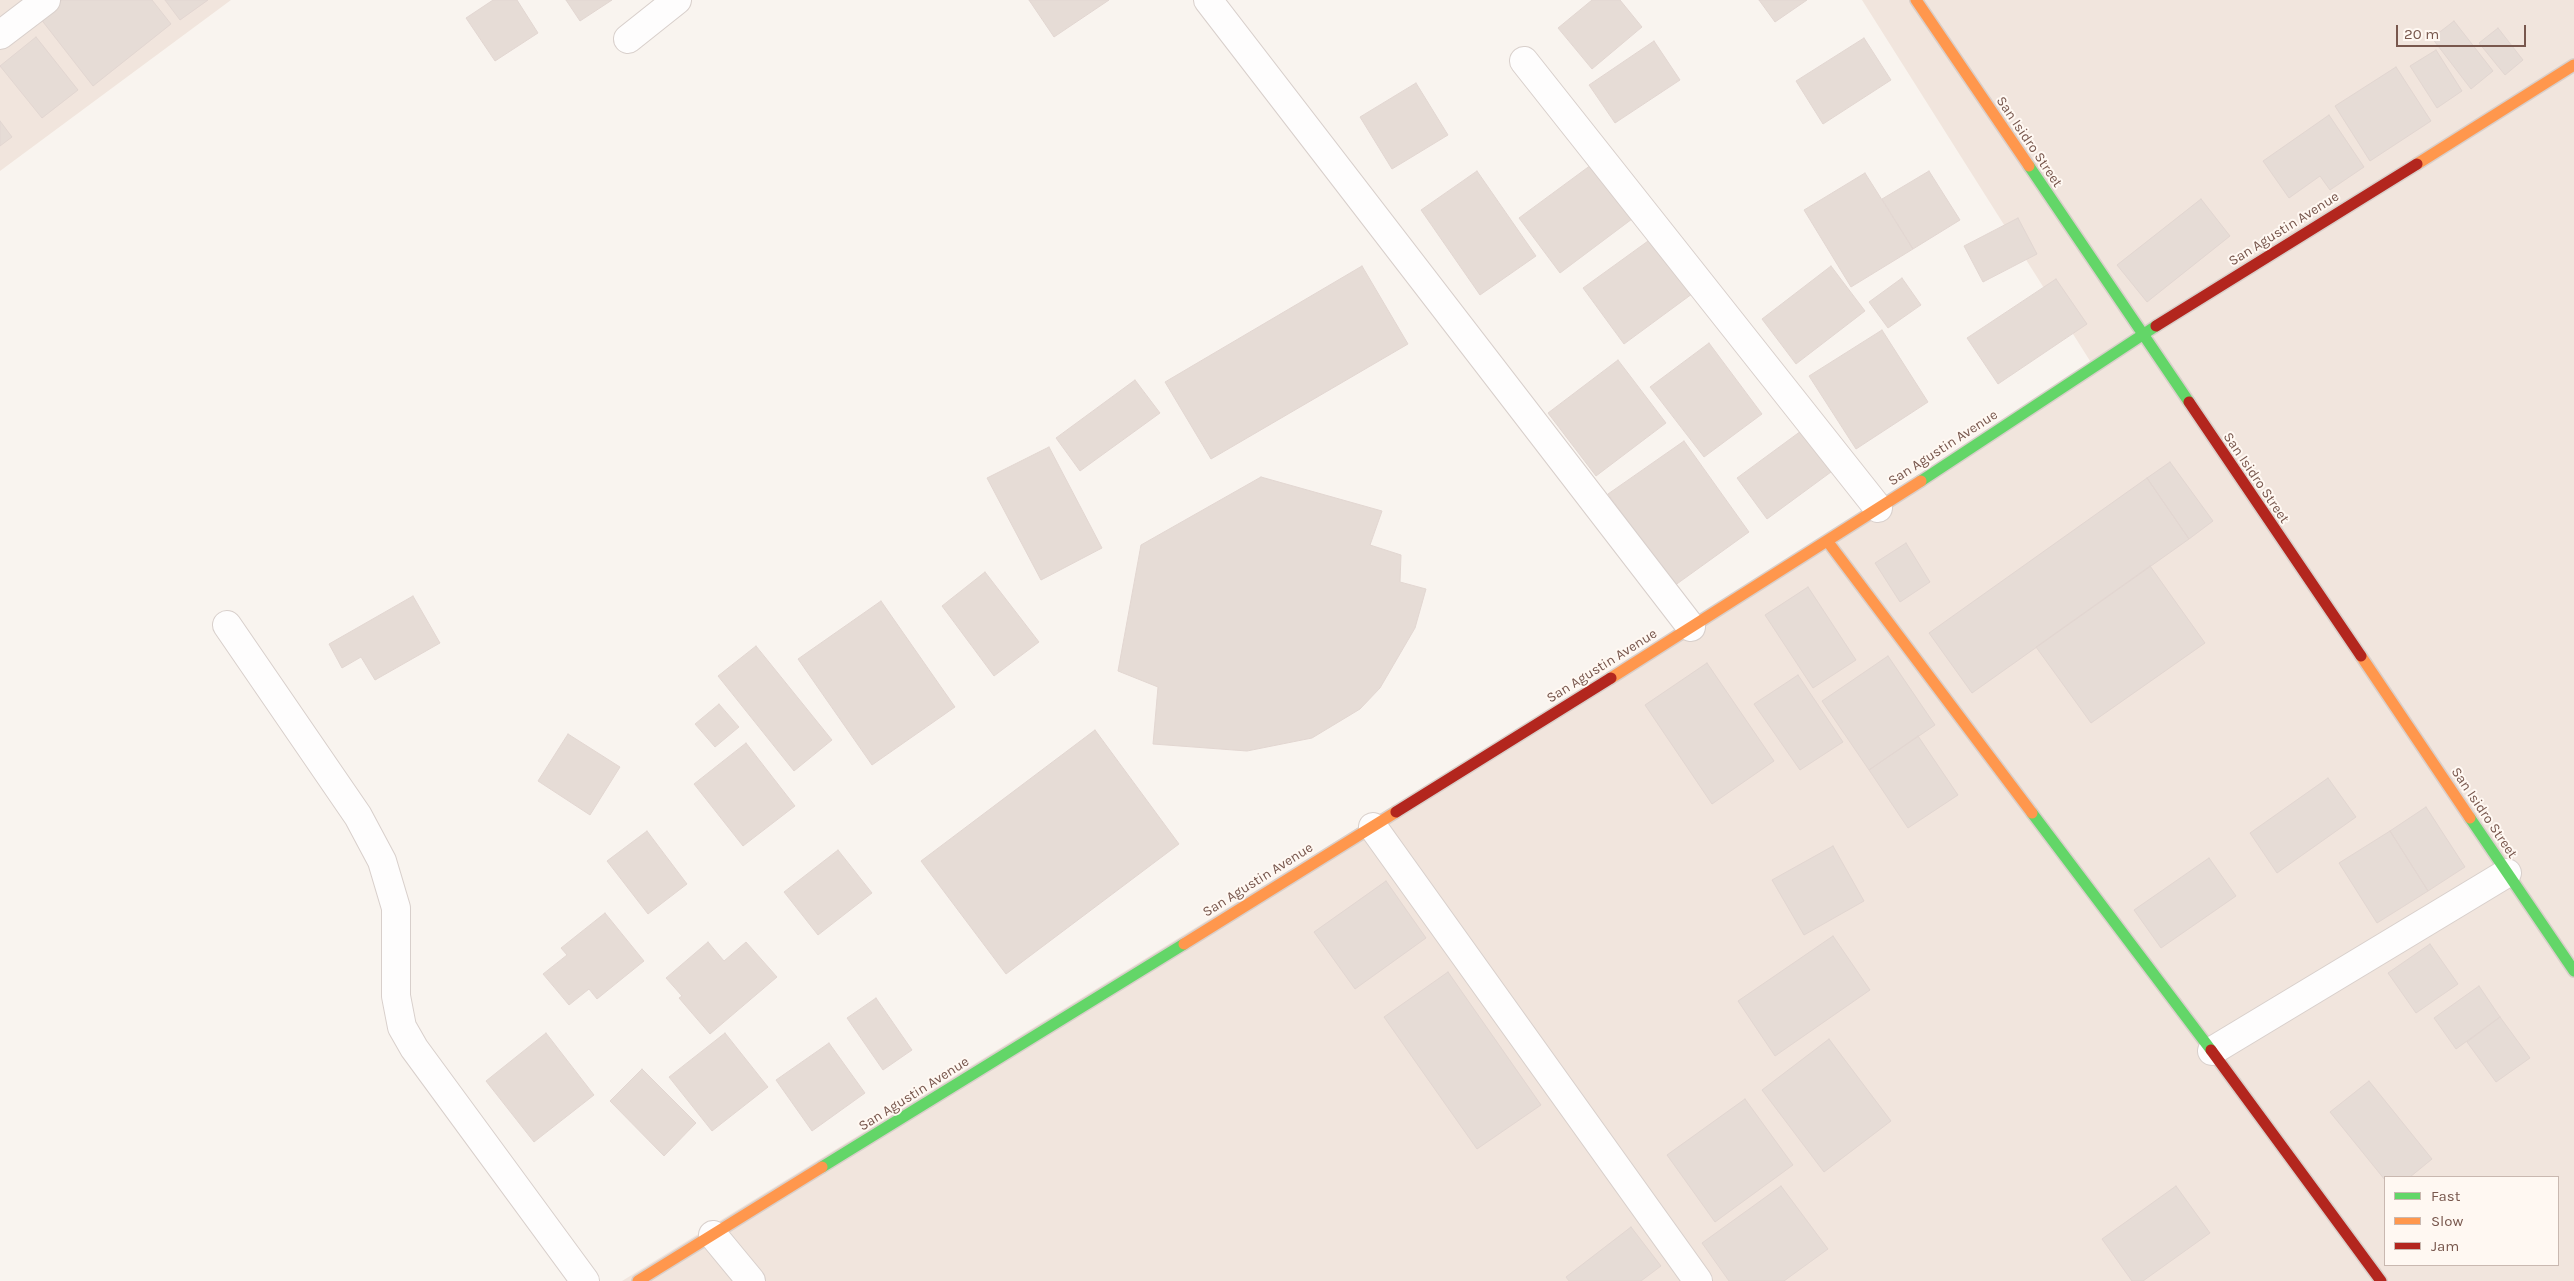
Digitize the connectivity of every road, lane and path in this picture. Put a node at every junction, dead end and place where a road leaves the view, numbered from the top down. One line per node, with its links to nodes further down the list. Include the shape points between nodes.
1 (46, 0): 5 (street)
2 (677, 0): 6 (street)
3 (1208, 0): 13 (street)
4 (1916, 0): 9 (street, San Isidro Street)
5 (0, 34)
6 (628, 39)
7 (1524, 60): 10 (street)
8 (2574, 65): 9 (street, San Agustin Avenue)
9 (2141, 336): 10 (street, San Agustin Avenue); 15 (street, San Isidro Street)
10 (1878, 508): 11 (street, San Agustin Avenue)
11 (1828, 542): 13 (street, San Agustin Avenue); 17 (street)
12 (227, 625): 19 (street, via 358,816 382,861 396,908 396,996 402,1027 414,1048)
13 (1691, 627): 14 (street, San Agustin Avenue)
14 (1373, 827): 18 (street, San Agustin Avenue); 22 (street)
15 (2507, 873): 16 (street, San Isidro Street); 17 (street)
16 (2574, 971)
17 (2212, 1051): 23 (street)
18 (714, 1235): 20 (street, San Agustin Avenue); 21 (street)
19 (585, 1281)
20 (638, 1281)
21 (751, 1281)
22 (1698, 1281)
23 (2381, 1281)

